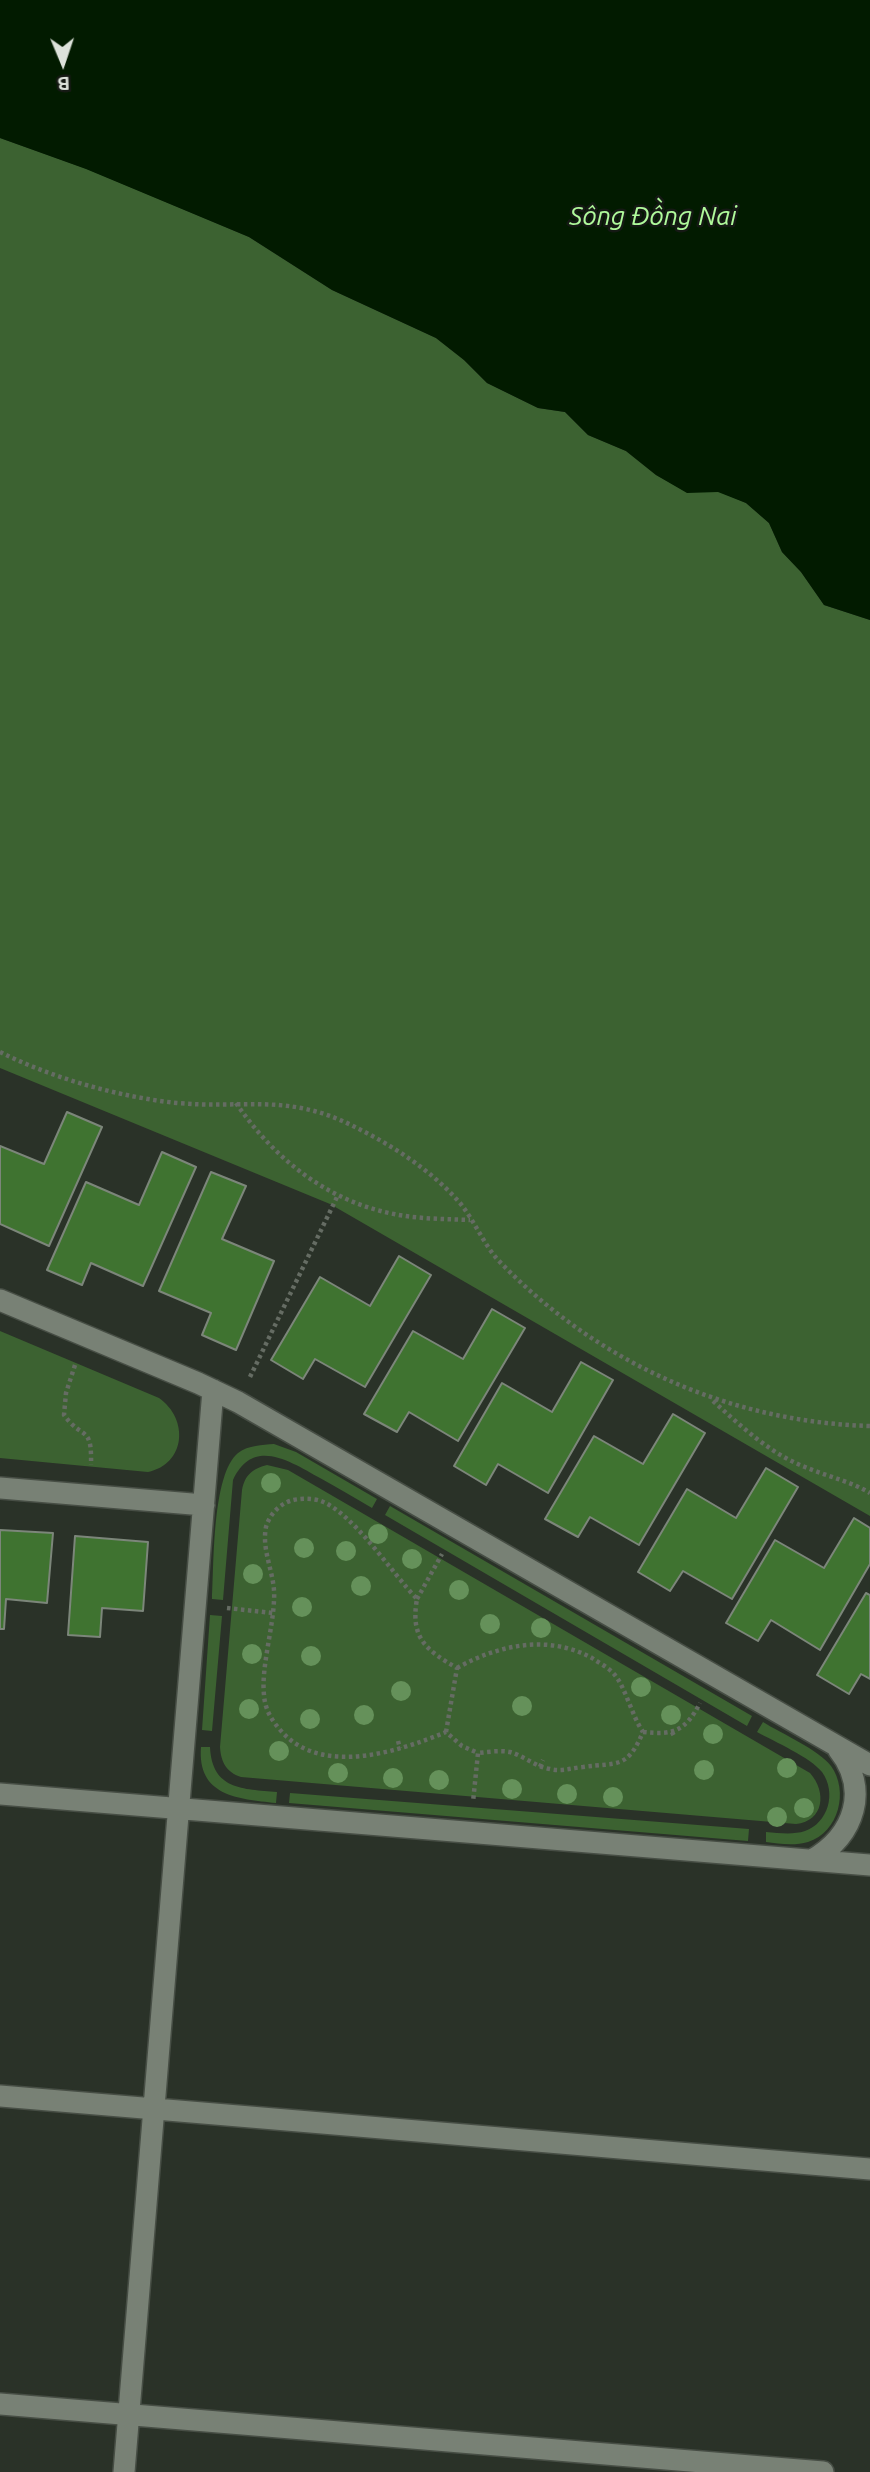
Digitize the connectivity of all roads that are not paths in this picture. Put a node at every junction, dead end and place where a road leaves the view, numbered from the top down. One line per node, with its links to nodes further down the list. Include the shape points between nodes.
1 (0, 1300): 2 (street)
2 (213, 1390): 4 (street); 5 (street)
3 (0, 1488): 4 (street)
4 (204, 1505): 8 (street)
5 (835, 1746): 6 (street); 9 (street, via 853,1773 855,1806 841,1839)
6 (870, 1765)
7 (0, 1794): 8 (street)
8 (179, 1809): 9 (street); 12 (street)
9 (812, 1860): 10 (street)
10 (870, 1864)
11 (0, 2096): 12 (street)
12 (154, 2109): 13 (street); 15 (street)
13 (870, 2169)
14 (0, 2404): 15 (street)
15 (129, 2414): 16 (street); 17 (street)
16 (124, 2472)
17 (823, 2472)

